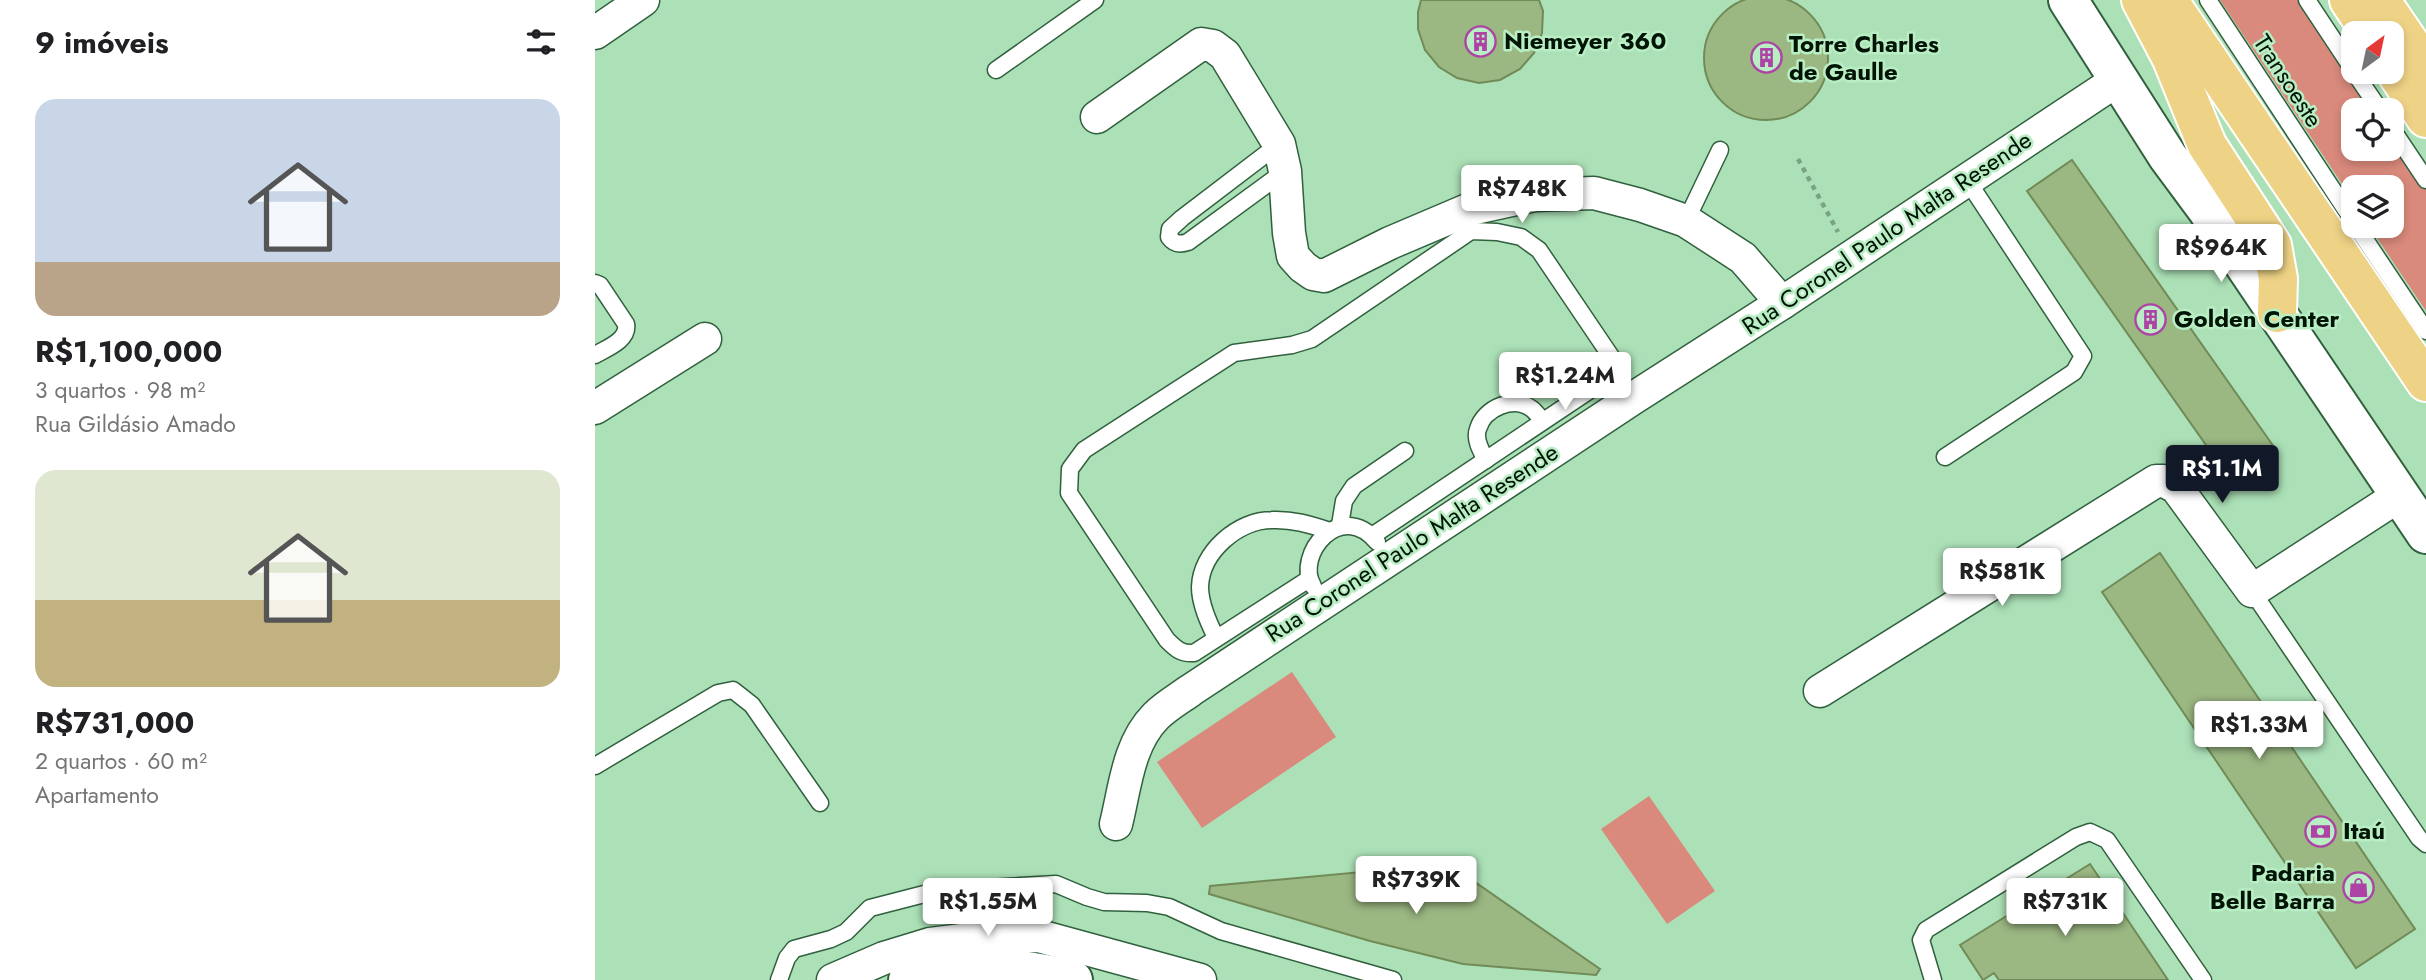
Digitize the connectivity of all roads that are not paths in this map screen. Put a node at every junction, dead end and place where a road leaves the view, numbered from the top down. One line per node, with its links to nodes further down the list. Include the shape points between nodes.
1 (643, 0): 11 (street)
2 (1095, 0): 14 (lane)
3 (2068, 0): 15 (main road)
4 (2141, 0): 29 (highway, via 2207,145 2271,245 2278,279)
5 (2168, 0): 33 (highway)
6 (2208, 0): 24 (lane, Transoeste)
7 (2307, 0): 12 (lane)
8 (2349, 0): 10 (highway)
9 (2380, 0): 13 (highway)
10 (2363, 21)
11 (595, 33)
12 (2341, 51)
13 (2426, 67)
14 (996, 70)
15 (2119, 79): 22 (street, Rua Coronel Paulo Malta Resende); 29 (main road)
16 (2404, 84): 18 (highway)
17 (1097, 117): 21 (street, via 1201,44 1213,46 1225,55)
18 (2426, 118)
19 (2404, 147): 23 (lane)
20 (1720, 150): 25 (lane)
21 (1282, 157): 21 (lane, via 1182,218 1170,229 1169,237 1180,245 1188,242); 25 (street, via 1293,256 1313,274 1324,276 1470,209 1535,195 1594,193)
22 (1967, 180): 28 (street, Rua Coronel Paulo Malta Resende); 37 (lane, via 2084,356 2074,372)
23 (2426, 180)
24 (2341, 203)
25 (1686, 222): 28 (street, via 1743,258)
26 (2364, 238): 30 (lane, Transoeste)
27 (595, 282): 32 (lane, via 627,330)
28 (1782, 303): 42 (street, Rua Coronel Paulo Malta Resende)
29 (2277, 313): 39 (main road)
30 (2426, 331)
31 (705, 339): 34 (street)
32 (595, 355)
33 (2426, 382)
34 (595, 408)
35 (1543, 421): 38 (lane); 38 (lane, via 1531,408 1518,403 1496,408 1477,429 1479,449); 45 (lane, via 1609,375 1612,358 1539,250 1521,237 1471,231 1312,339 1234,353 1084,450 1070,469 1069,493 1167,640 1185,654)
36 (1405, 451): 40 (lane, via 1354,486)
37 (1945, 457)
38 (1486, 460): 42 (lane)
39 (2400, 495): 41 (main road); 44 (street)
40 (1335, 528): 42 (lane, via 1352,525); 43 (lane, via 1313,553); 45 (lane, via 1269,519 1230,535 1203,568 1200,587)
41 (2426, 534)
42 (1381, 547): 43 (street, Rua Coronel Paulo Malta Resende)
43 (1316, 590): 45 (lane); 49 (street, Rua Coronel Paulo Malta Resende, via 1144,730 1133,752)
44 (2252, 591): 46 (street, via 2176,488 2156,481); 50 (lane)
45 (1216, 638)
46 (1820, 691)
47 (595, 766): 48 (lane, via 718,693 733,691 752,705)
48 (820, 803)
49 (1116, 824)
50 (2422, 841)
51 (779, 980): 56 (lane, via 794,949 846,932 870,908 936,891 1056,884 1104,902 1169,907 1221,931)
52 (832, 980): 55 (street, via 930,944 1039,936)
53 (908, 980): 54 (main road, via 964,967 1025,969)
54 (1073, 980)
55 (1200, 980)
56 (1393, 980)
57 (1933, 980): 58 (lane, via 1921,940 1926,930 2076,836 2090,832 2107,840)
58 (2203, 980)

